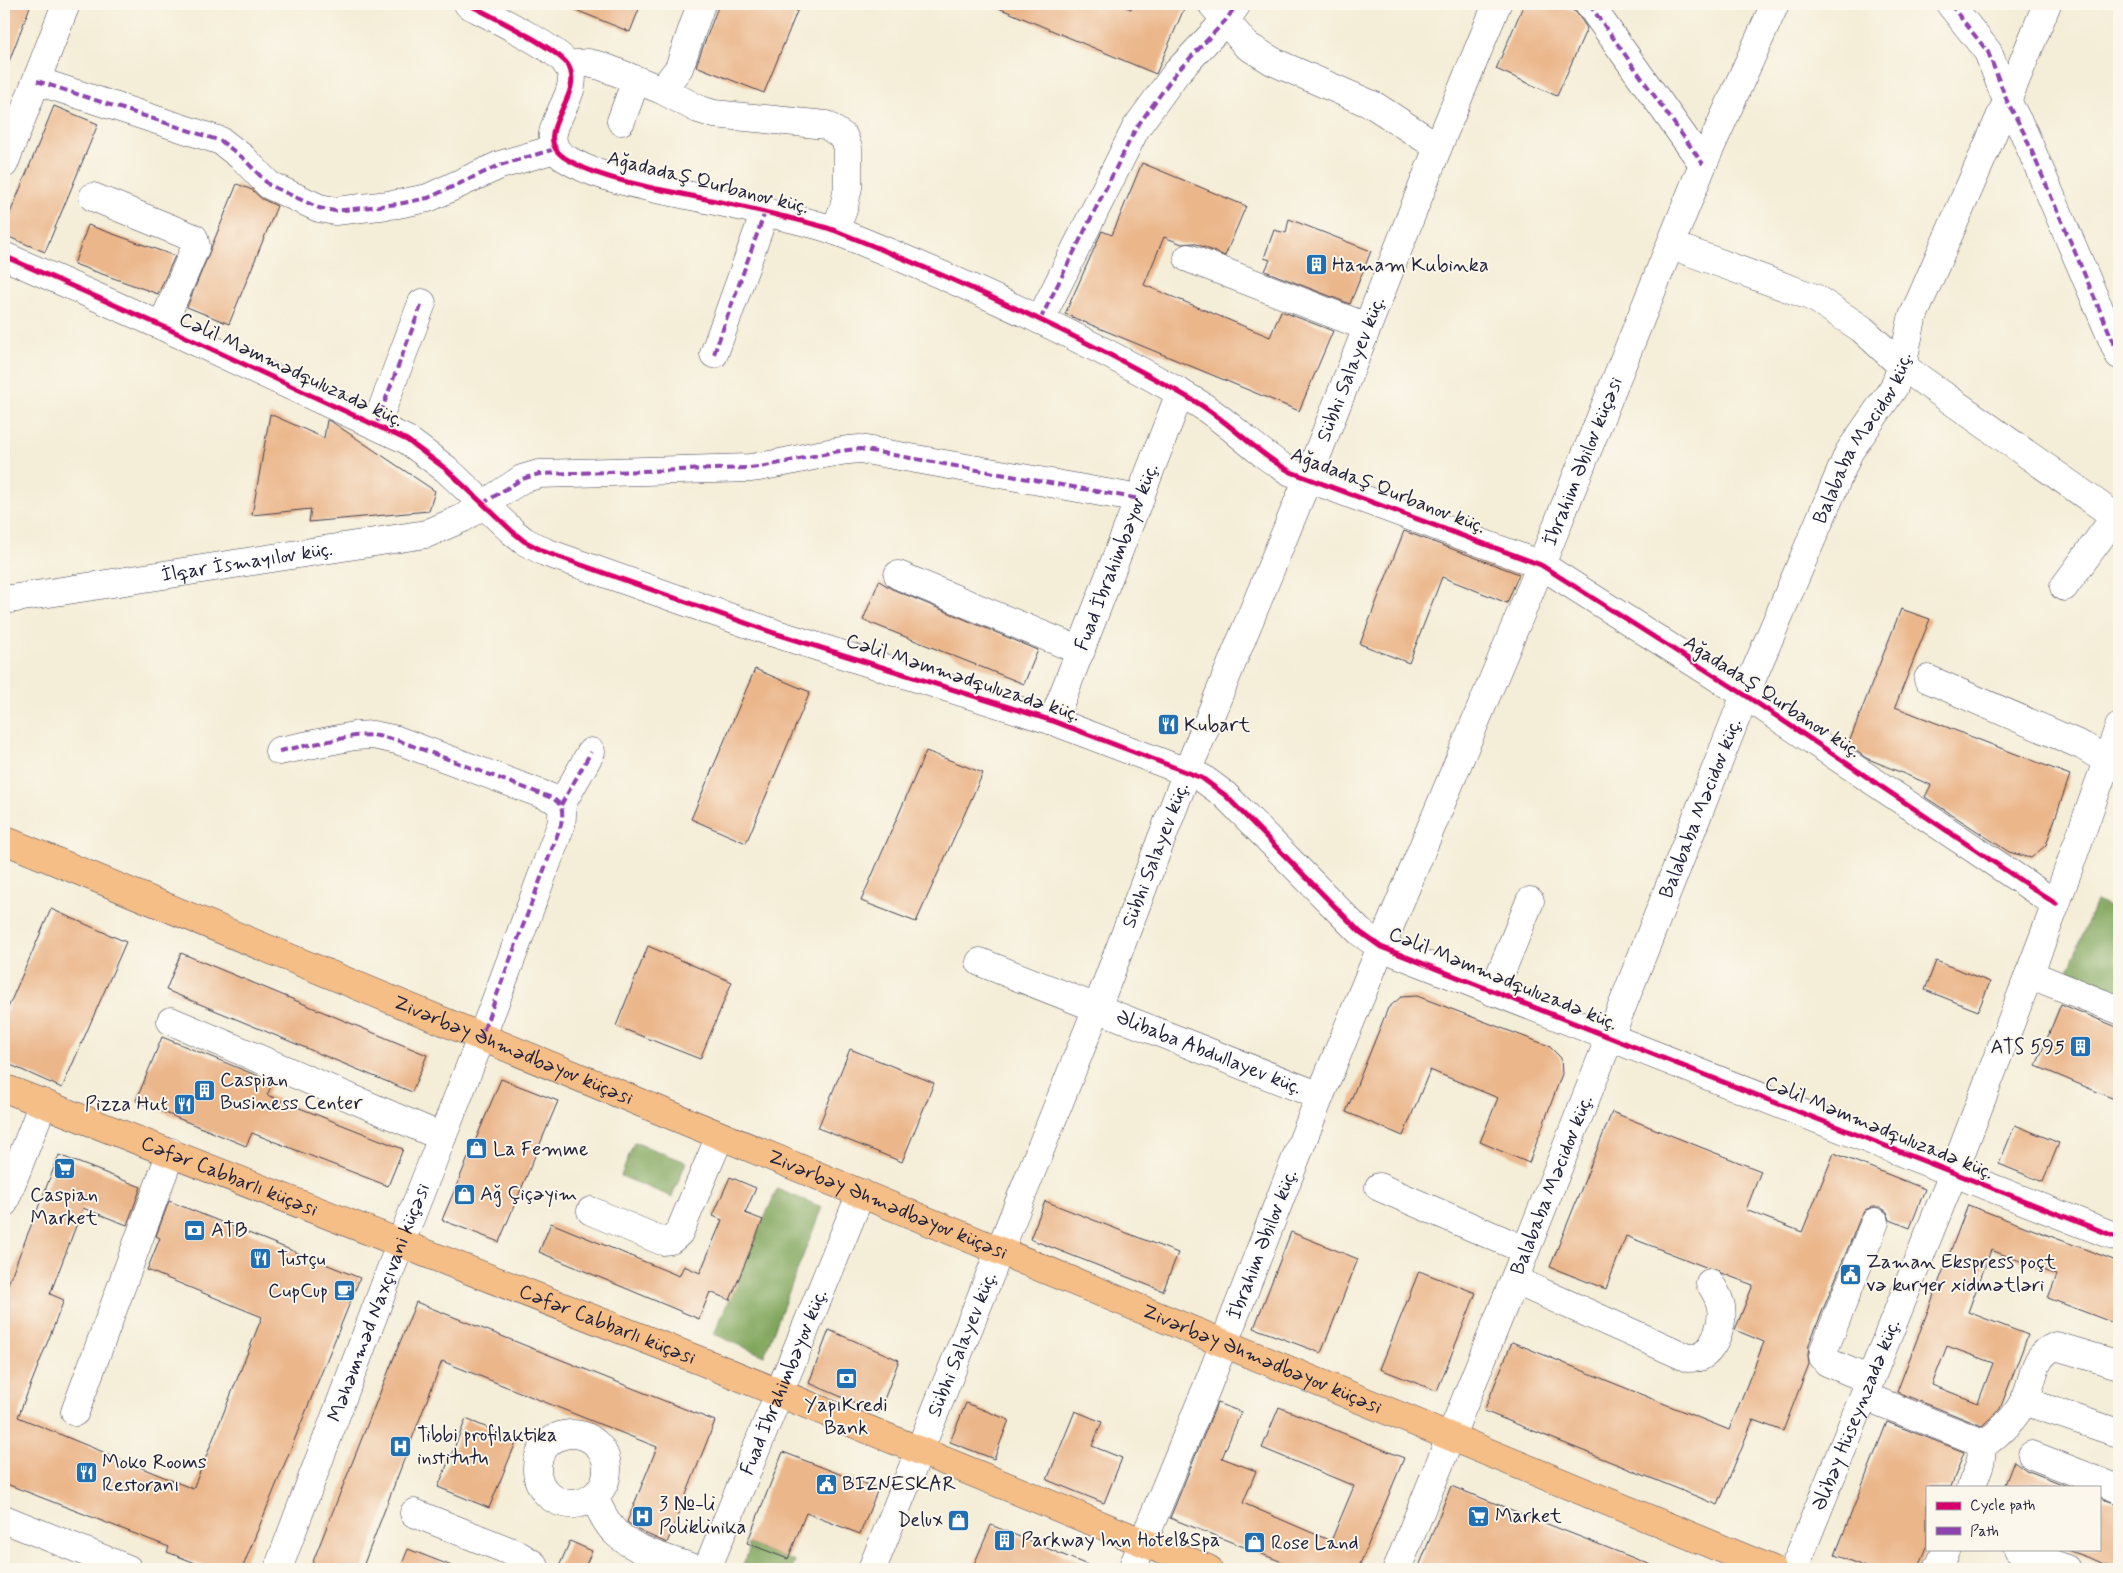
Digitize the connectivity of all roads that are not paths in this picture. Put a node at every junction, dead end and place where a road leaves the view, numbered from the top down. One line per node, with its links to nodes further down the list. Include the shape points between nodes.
1 (66, 4): 11 (street)
2 (468, 4): 10 (street, via 539,43)
3 (701, 4): 13 (street, via 679,68)
4 (1498, 4): 16 (street, Sübhi Salayev küç.)
5 (1589, 4): 19 (street)
6 (1775, 4): 19 (street, İbrahim Əbilov küçəsi)
7 (1950, 4): 14 (street, via 1988,52)
8 (2047, 4): 14 (street, Balababa Məcidov küç.)
9 (1225, 9): 16 (street, via 1246,44 1274,62 1375,106); 27 (street, via 1136,128)
10 (568, 64): 12 (street, via 588,63); 17 (street, via 572,74 570,89 552,133)
11 (37, 80): 17 (street, via 220,140 269,185 319,208 335,211 389,206 428,198 500,165); 18 (street)
12 (636, 80): 13 (street); 15 (street)
13 (662, 90): 22 (street, via 714,114 826,126 844,137 848,148 848,187)
14 (2007, 101): 31 (street, via 2024,133); 32 (street, Balababa Məcidov küç., via 1912,319)
15 (620, 121)
16 (1438, 147): 29 (street, Sübhi Salayev küç.)
17 (555, 149): 21 (street, Ağadadaş Qurbanov küç., via 579,165 620,180)
18 (4, 164)
19 (1702, 164): 23 (street, İbrahim Əbilov küçəsi)
20 (93, 197): 28 (street, via 194,238 196,246)
21 (765, 212): 22 (street, Ağadadaş Qurbanov küç.); 30 (street)
22 (835, 231): 27 (street, Ağadadaş Qurbanov küç.)
23 (1671, 245): 32 (street, via 1815,298 1862,329); 39 (street, İbrahim Əbilov küçəsi)
24 (4, 256): 28 (street, Cəlil Məmmədquluzadə küç.)
25 (1188, 258): 29 (street)
26 (422, 303): 34 (street)
27 (1040, 320): 33 (street, Ağadadaş Qurbanov küç.)
28 (162, 326): 34 (street, Cəlil Məmmədquluzadə küç.)
29 (1367, 328): 35 (street, Sübhi Salayev küç.)
30 (714, 354)
31 (2119, 355)
32 (1902, 366): 38 (street); 45 (street, Balababa Məcidov küç., via 1894,387 1850,452)
33 (1180, 393): 35 (street, Ağadadaş Qurbanov küç., via 1214,414 1272,462); 36 (street, Fuad İbrahimbəyov küç.)
34 (376, 425): 37 (street, Cəlil Məmmədquluzadə küç., via 428,454)
35 (1308, 478): 39 (street, Ağadadaş Qurbanov küç.); 51 (street, Sübhi Salayev küç.)
36 (1140, 499): 37 (street, İlqar İsmayılov küç., via 860,449 750,468 539,474 522,479); 43 (street, Fuad İbrahimbəyov küç.)
37 (482, 504): 42 (street, İlqar İsmayılov küç., via 463,518 426,534); 46 (street, Cəlil Məmmədquluzadə küç., via 524,541 545,552 774,633)
38 (2117, 518): 41 (street)
39 (1541, 565): 45 (street, Ağadadaş Qurbanov küç.); 56 (street, İbrahim Əbilov küçəsi)
40 (898, 575): 43 (street)
41 (2064, 587)
42 (4, 600)
43 (1081, 650): 46 (street, Fuad İbrahimbəyov küç.)
44 (1928, 679): 50 (street, via 2083,746)
45 (1745, 695): 55 (street, Ağadadaş Qurbanov küç.); 64 (street, Balababa Məcidov küç.)
46 (1053, 720): 51 (street, Cəlil Məmmədquluzadə küç.)
47 (2119, 727): 50 (street, Əlibəy Hüseynzadə küç.)
48 (279, 751): 52 (street, via 354,736 397,740 552,798)
49 (591, 752): 52 (street)
50 (2112, 764): 55 (street, Əlibəy Hüseynzadə küç.)
51 (1187, 772): 56 (street, Cəlil Məmmədquluzadə küç., via 1202,778 1225,795 1360,932); 60 (street, Sübhi Salayev küç.)
52 (560, 804): 63 (street, Məhəmməd Naxçıvani küçəsi, via 563,812 561,825)
53 (4, 840): 63 (main road, Zivərbəy Əhmədbəyov küçəsi)
54 (1530, 900): 59 (street)
55 (2056, 904): 58 (street, Əlibəy Hüseynzadə küç.)
56 (1381, 947): 59 (street, Cəlil Məmmədquluzadə küç.); 66 (street, İbrahim Əbilov küç.)
57 (980, 962): 60 (street, Əlibaba Abdullayev küç.)
58 (2029, 974): 61 (street); 71 (street, Əlibəy Hüseynzadə küç.)
59 (1493, 992): 64 (street, Cəlil Məmmədquluzadə küç.)
60 (1097, 1008): 66 (street, Əlibaba Abdullayev küç.); 80 (street, Sübhi Salayev küç.)
61 (2119, 1010)
62 (171, 1020): 69 (street)
63 (482, 1037): 68 (main road, Zivərbəy Əhmədbəyov küçəsi); 69 (street, Məhəmməd Naxçıvani küçəsi)
64 (1611, 1038): 71 (street, Cəlil Məmmədquluzadə küç.); 79 (street, Balababa Məcidov küç.)
65 (4, 1088): 67 (main road, Cəfər Cabbarlı küçəsi)
66 (1320, 1096): 83 (street, İbrahim Əbilov küç.)
67 (42, 1103): 70 (main road, Cəfər Cabbarlı küçəsi); 74 (street)
68 (720, 1136): 73 (main road, Zivərbəy Əhmədbəyov küçəsi); 75 (street, via 680,1233 671,1240 662,1241)
69 (442, 1137): 78 (street, Məhəmməd Naxçıvani küçəsi)
70 (170, 1152): 78 (main road, Cəfər Cabbarlı küçəsi); 88 (street)
71 (1952, 1174): 77 (street, Cəlil Məmmədquluzadə küç.); 85 (street, Əlibəy Hüseynzadə küç.)
72 (1379, 1187): 79 (street)
73 (861, 1194): 80 (main road, Zivərbəy Əhmədbəyov küçəsi); 86 (street, Fuad İbrahimbəyov küç.)
74 (4, 1203)
75 (591, 1211)
76 (1875, 1222): 85 (street, via 1823,1357)
77 (2119, 1238)
78 (401, 1242): 86 (main road, Cəfər Cabbarlı küçəsi); 103 (street, Məhəmməd Naxçıvani küçəsi)
79 (1525, 1250): 81 (street, Balababa Məcidov küç.)
80 (1000, 1251): 83 (main road, Zivərbəy Əhmədbəyov küçəsi); 92 (street, Sübhi Salayev küç.)
81 (1514, 1280): 82 (street, via 1688,1358 1698,1357 1714,1343 1719,1326 1720,1301); 90 (street, Balababa Məcidov küç.)
82 (1710, 1283)
83 (1224, 1343): 90 (main road, Zivərbəy Əhmədbəyov küçəsi); 99 (street, İbrahim Əbilov küç.)
84 (2119, 1365): 87 (street, via 2056,1346 2046,1350 2038,1359)
85 (1867, 1388): 91 (street, via 1978,1441); 112 (street, Əlibəy Hüseynzadə küç.)
86 (780, 1393): 92 (main road, Cəfər Cabbarlı küçəsi); 106 (street, Fuad İbrahimbəyov küç.)
87 (2024, 1401): 89 (street); 91 (street, via 2003,1429)
88 (75, 1412)
89 (2119, 1431)
90 (1450, 1437): 110 (street, Balababa Məcidov küç.); 111 (main road, Zivərbəy Əhmədbəyov küçəsi)
91 (1982, 1446): 94 (street)
92 (920, 1449): 99 (main road, Cəfər Cabbarlı küçəsi); 107 (street, Sübhi Salayev küç.)
93 (2032, 1455): 95 (street)
94 (1971, 1486)
95 (2119, 1489)
96 (594, 1497): 105 (street, via 607,1522 624,1540)
97 (414, 1513): 104 (street, via 517,1554)
98 (4, 1519): 102 (street)
99 (1143, 1542): 108 (street, İbrahim Əbilov küç.); 109 (main road, Cəfər Cabbarlı küçəsi)
100 (1947, 1550): 113 (street)
101 (2020, 1550): 114 (street)
102 (128, 1569)
103 (278, 1569)
104 (536, 1569)
105 (697, 1569)
106 (707, 1569)
107 (872, 1569)
108 (1132, 1569)
109 (1208, 1569)
110 (1397, 1569)
111 (1771, 1569)
112 (1794, 1569)
113 (1938, 1569)
114 (2066, 1569)

